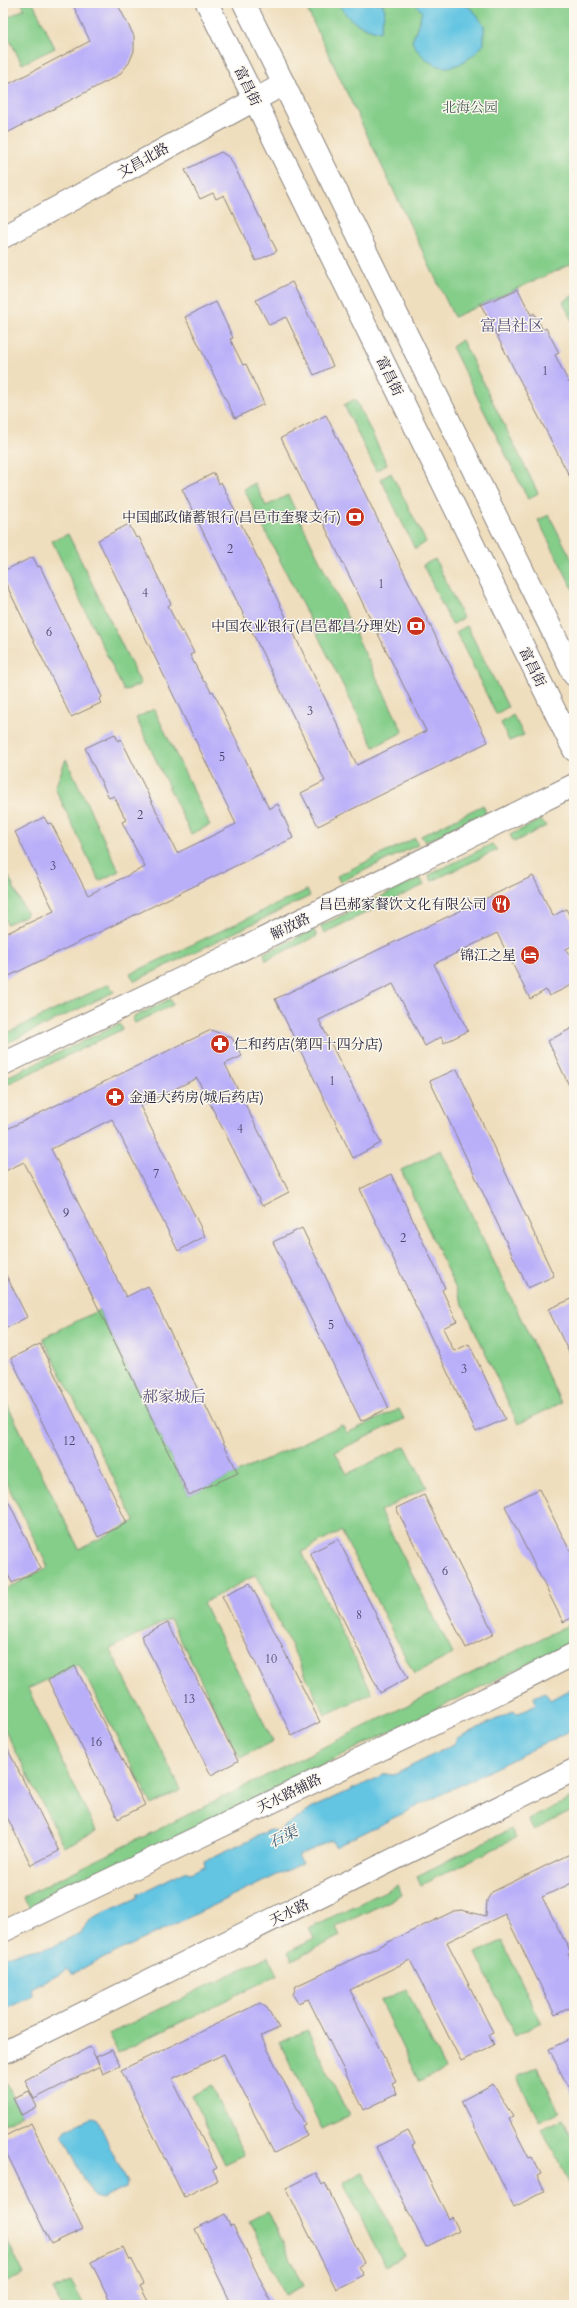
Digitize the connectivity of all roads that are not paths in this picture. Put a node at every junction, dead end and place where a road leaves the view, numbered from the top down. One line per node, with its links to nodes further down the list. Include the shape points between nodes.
1 (207, 3): 4 (street, 富昌街)
2 (244, 3): 3 (street)
3 (284, 84): 4 (street, 文昌北路); 6 (street)
4 (255, 100): 5 (street, 文昌北路); 7 (street, 富昌街)
5 (3, 237)
6 (574, 675)
7 (574, 750)
8 (574, 785): 9 (street, 解放路)
9 (3, 1064)
10 (574, 1654): 12 (street, 天水路辅路)
11 (574, 1770): 13 (street, 天水路)
12 (3, 1931)
13 (3, 2053)

